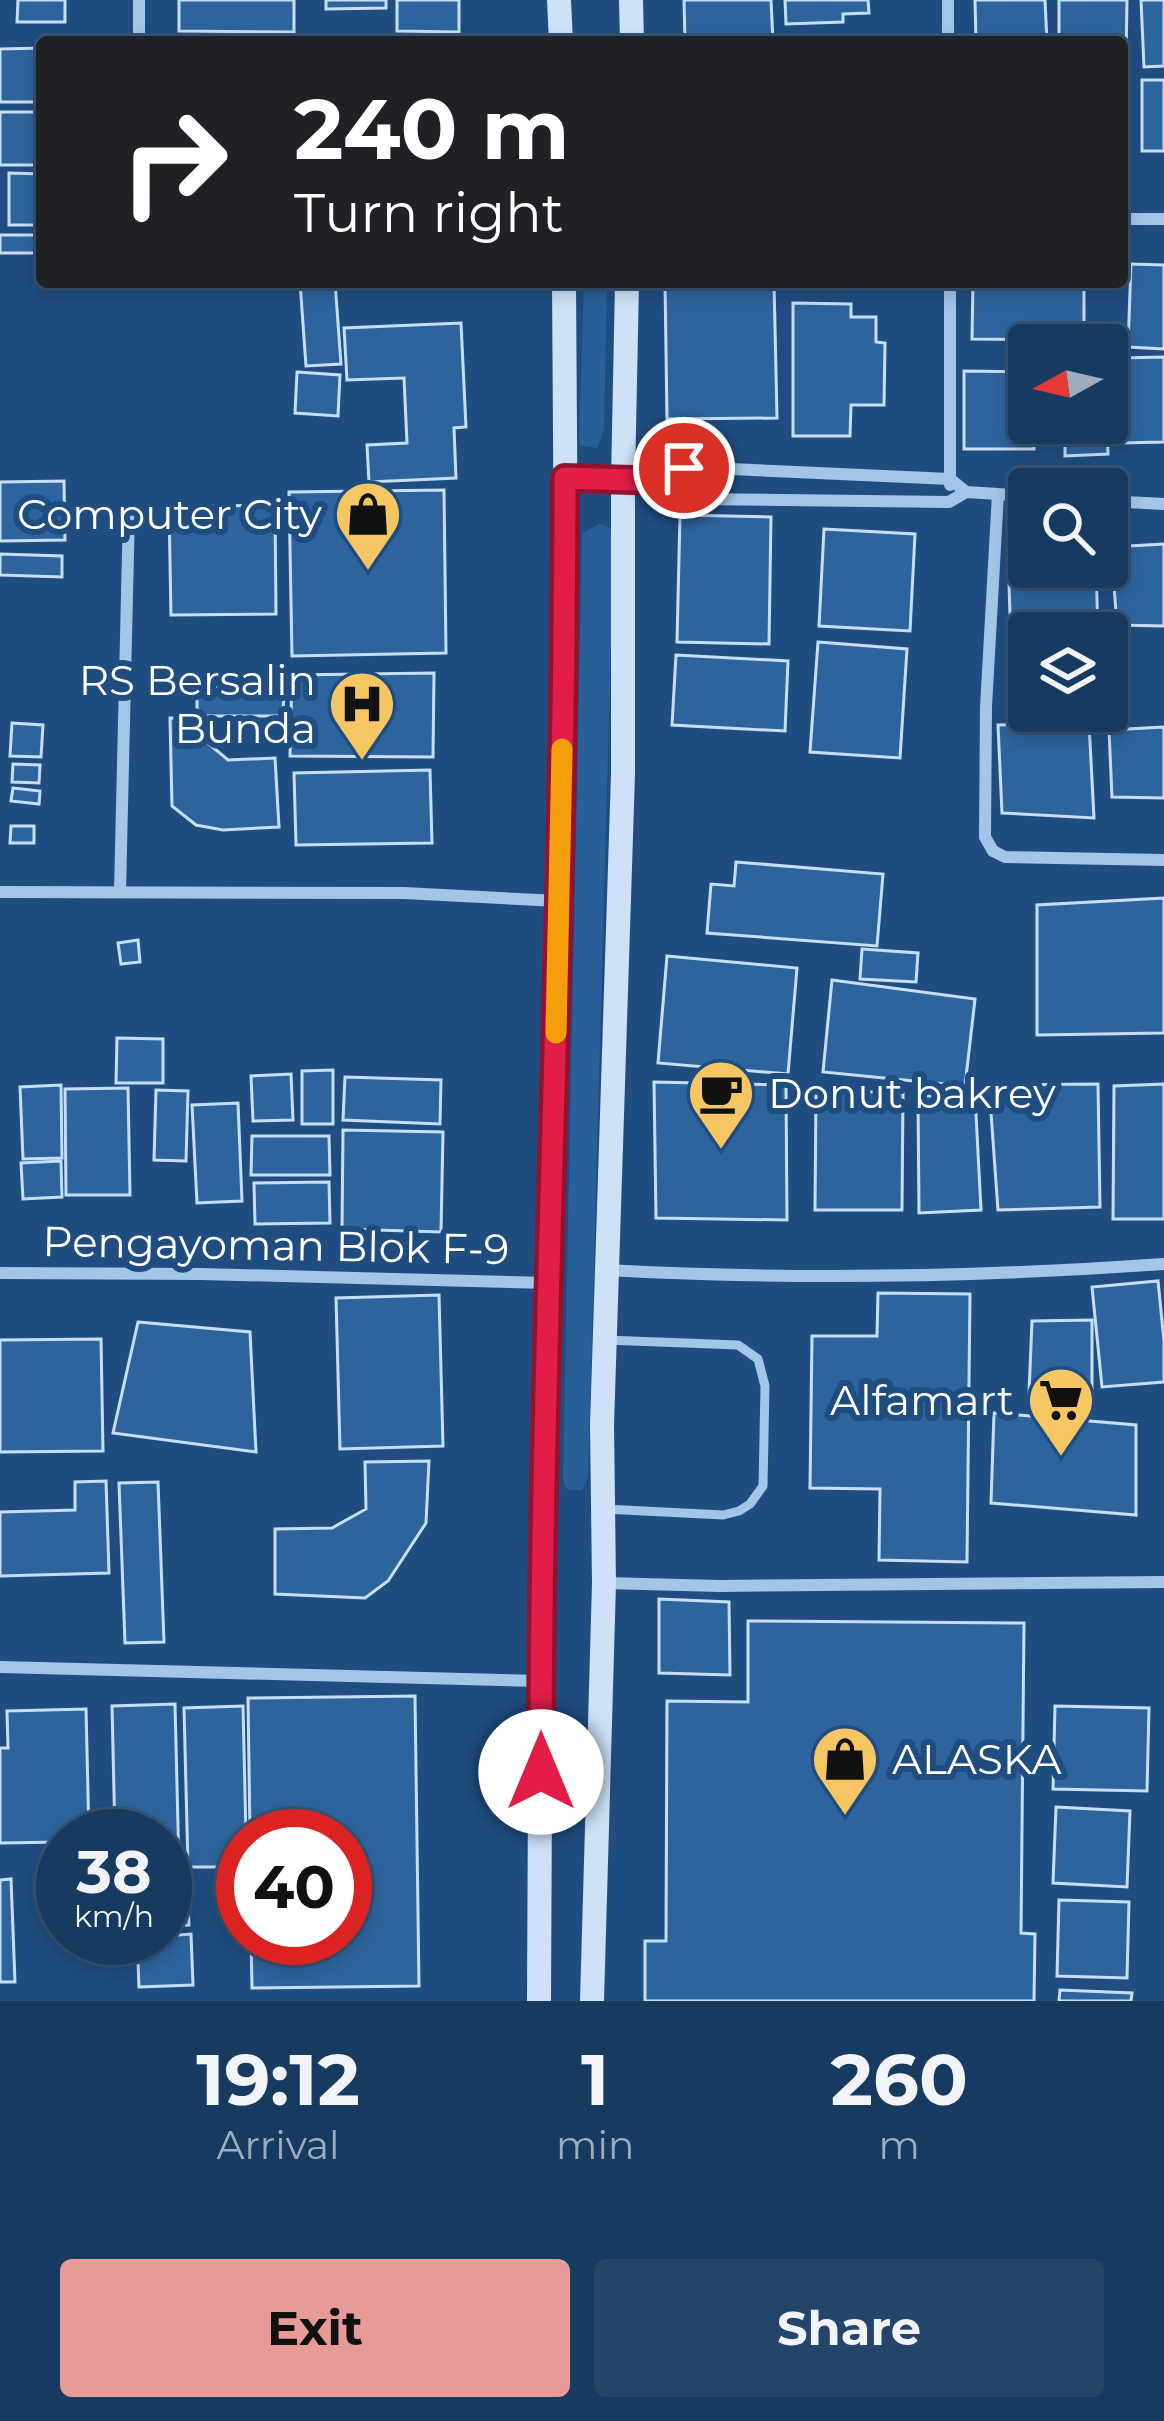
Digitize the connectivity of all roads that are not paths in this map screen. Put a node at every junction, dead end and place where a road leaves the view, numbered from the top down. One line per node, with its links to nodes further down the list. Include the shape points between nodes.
1 (139, 0): 5 (street)
2 (560, 0): 6 (street)
3 (631, 0): 7 (street)
4 (948, 0): 8 (street)
5 (139, 36)
6 (561, 36)
7 (632, 36)
8 (948, 36)
9 (1128, 219): 10 (street)
10 (1164, 219)
11 (564, 288): 14 (street)
12 (627, 288): 16 (street)
13 (950, 288): 15 (street)
14 (565, 478): 16 (street); 28 (street)
15 (950, 479): 17 (street, via 688,467); 18 (street); 21 (street)
16 (623, 480): 17 (street); 30 (street)
17 (666, 481): 21 (street, via 688,499)
18 (966, 492): 19 (street); 21 (street)
19 (998, 494): 20 (street); 25 (street, via 985,837 1005,857)
20 (1008, 495)
21 (949, 502)
22 (1128, 502): 23 (street)
23 (1164, 505)
24 (129, 510): 27 (street)
25 (1164, 860)
26 (0, 892): 27 (street)
27 (120, 892): 28 (street)
28 (559, 901): 32 (street)
29 (1164, 1264): 30 (street, via 844,1277)
30 (606, 1270): 33 (street)
31 (0, 1273): 32 (street, Pengayoman Blok F-9)
32 (550, 1283): 38 (street)
33 (604, 1340): 34 (street); 34 (lane, via 738,1346 758,1358 765,1386 763,1486 750,1504 722,1515)
34 (604, 1509): 36 (street)
35 (1164, 1582): 36 (street)
36 (604, 1583): 40 (street)
37 (0, 1667): 38 (street)
38 (541, 1681): 39 (street)
39 (539, 2001)
40 (592, 2001)

